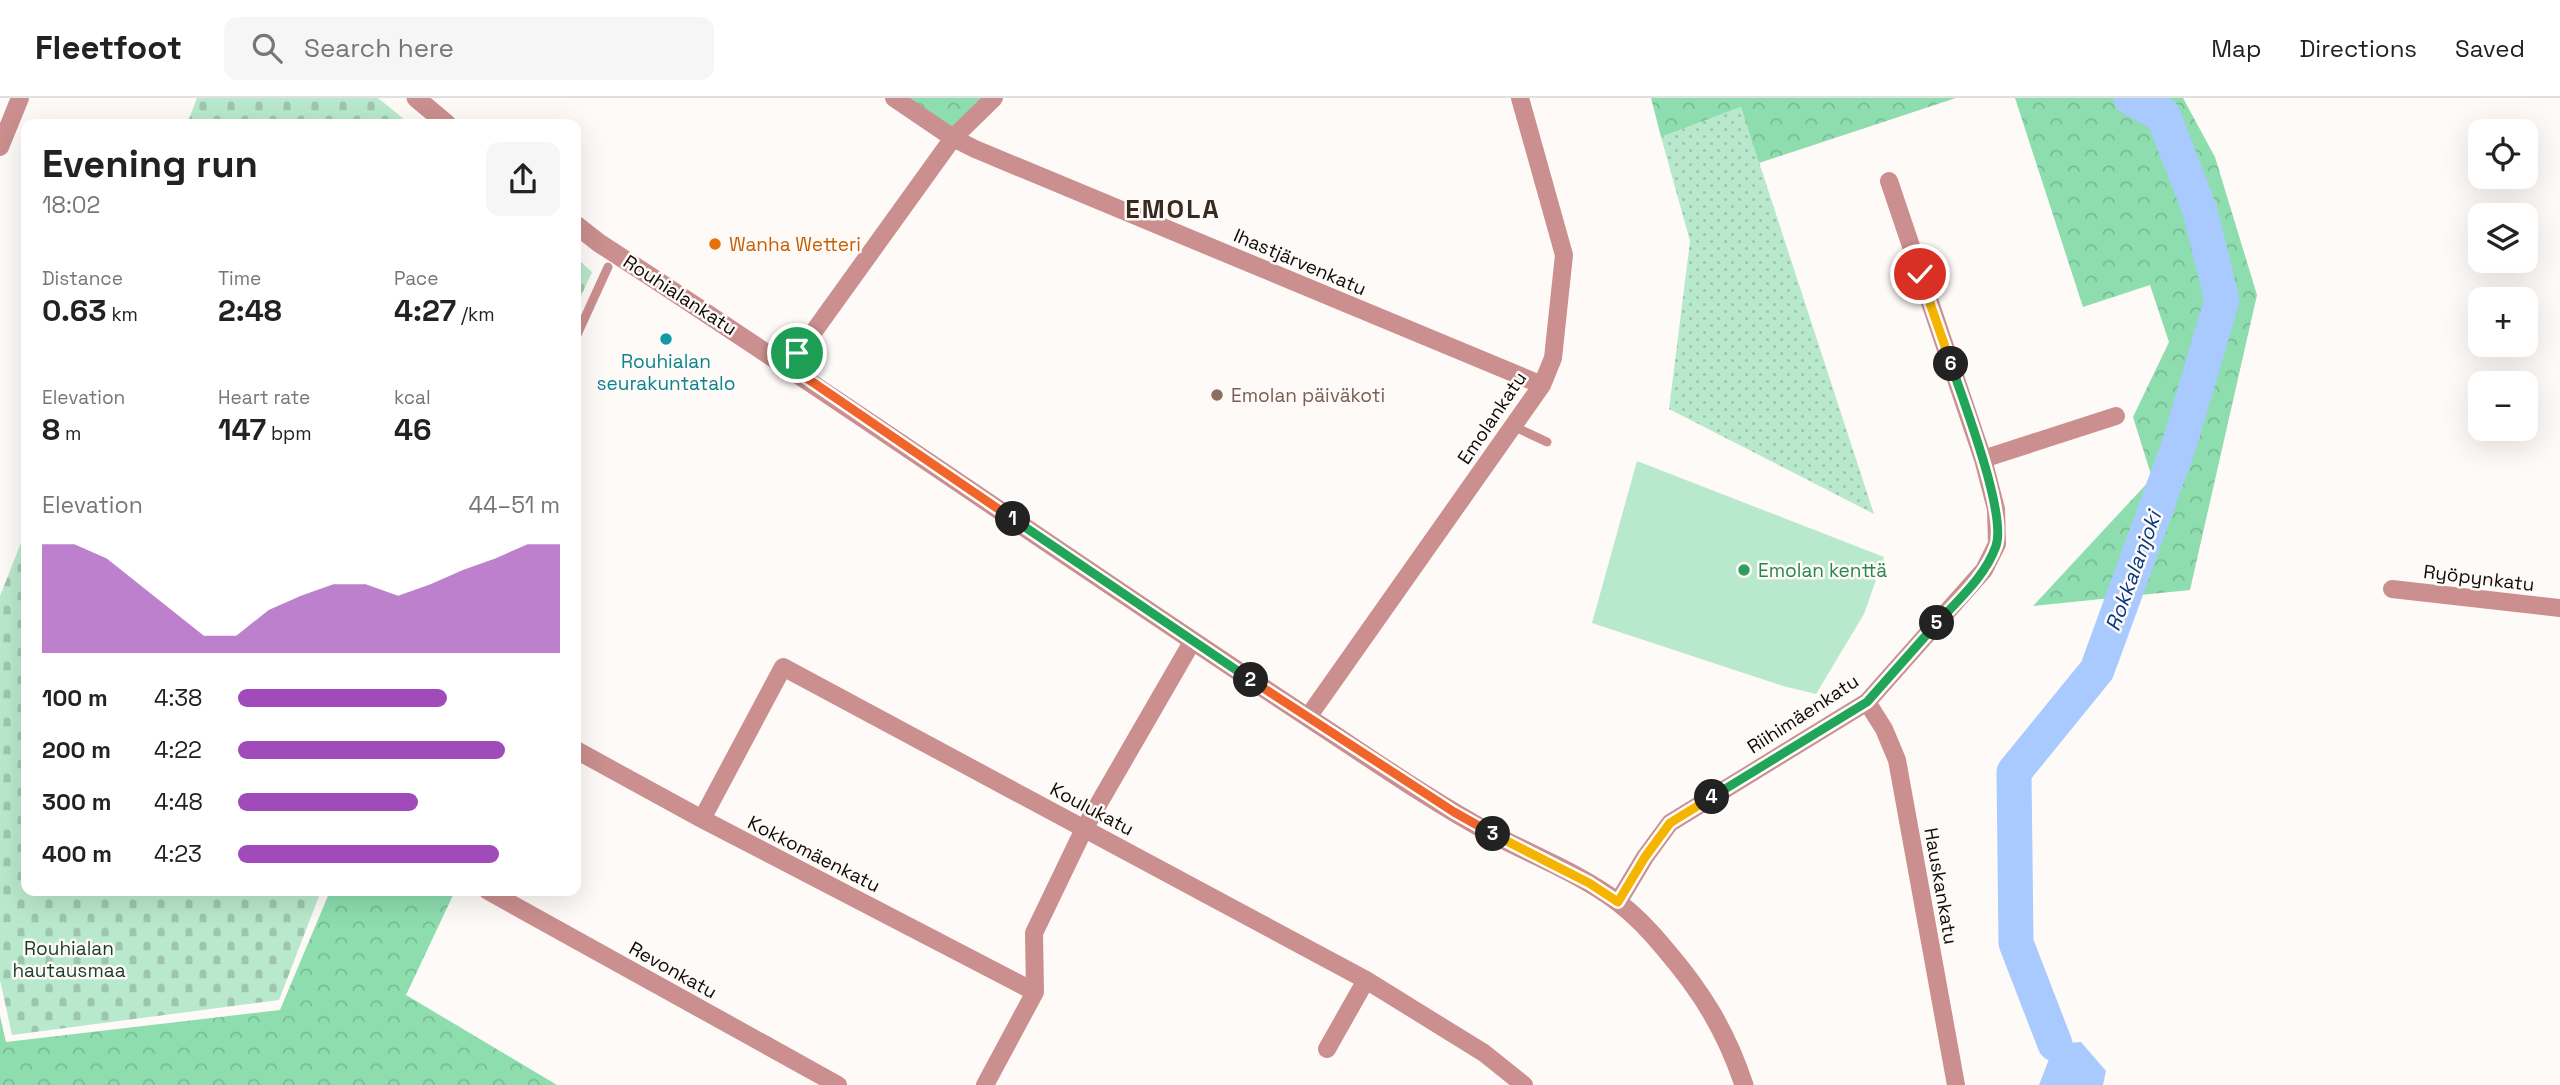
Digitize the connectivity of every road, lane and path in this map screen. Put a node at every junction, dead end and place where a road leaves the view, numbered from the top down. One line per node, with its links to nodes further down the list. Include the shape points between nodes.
1 (20, 98): 8 (street)
2 (416, 98): 6 (street)
3 (894, 98): 7 (street, Ihastjärvenkatu)
4 (994, 98): 7 (street)
5 (1520, 98): 14 (street, Emolankatu, via 1564,255 1553,358)
6 (441, 119)
7 (953, 138): 13 (street); 14 (street, Ihastjärvenkatu)
8 (0, 147)
9 (1889, 181): 18 (street, Riihimäenkatu)
10 (581, 229): 13 (street, Rouhialankatu)
11 (608, 267): 12 (lane)
12 (581, 326)
13 (789, 366): 21 (street, Rouhialankatu)
14 (1542, 385): 16 (street, Emolankatu)
15 (2116, 416): 18 (street)
16 (1513, 426): 17 (lane); 23 (street, Emolankatu)
17 (1547, 442)
18 (1983, 459): 22 (street, Riihimäenkatu, via 1996,509 1997,544 1984,570)
19 (2392, 589): 20 (street, Ryöpynkatu)
20 (2560, 608)
21 (1192, 642): 23 (street, Rouhialankatu); 26 (street)
22 (1867, 702): 28 (street, Riihimäenkatu, via 1670,823); 36 (street, Hauskankatu, via 1897,760)
23 (1308, 717): 28 (street, Rouhialankatu, via 1454,812)
24 (581, 753): 25 (street, Kokkomäenkatu)
25 (702, 819): 26 (street, Koulukatu, via 783,667); 30 (street, Kokkomäenkatu)
26 (1084, 829): 29 (street, Koulukatu); 30 (street, via 1034,933)
27 (497, 896): 33 (street, Revonkatu)
28 (1618, 902): 35 (street, Rouhialankatu, via 1645,926 1712,1010)
29 (1366, 980): 31 (street); 32 (street, Koulukatu, via 1484,1053)
30 (1035, 992): 34 (street)
31 (1327, 1049)
32 (1518, 1083)
33 (838, 1085)
34 (985, 1085)
35 (1744, 1085)
36 (1956, 1085)

